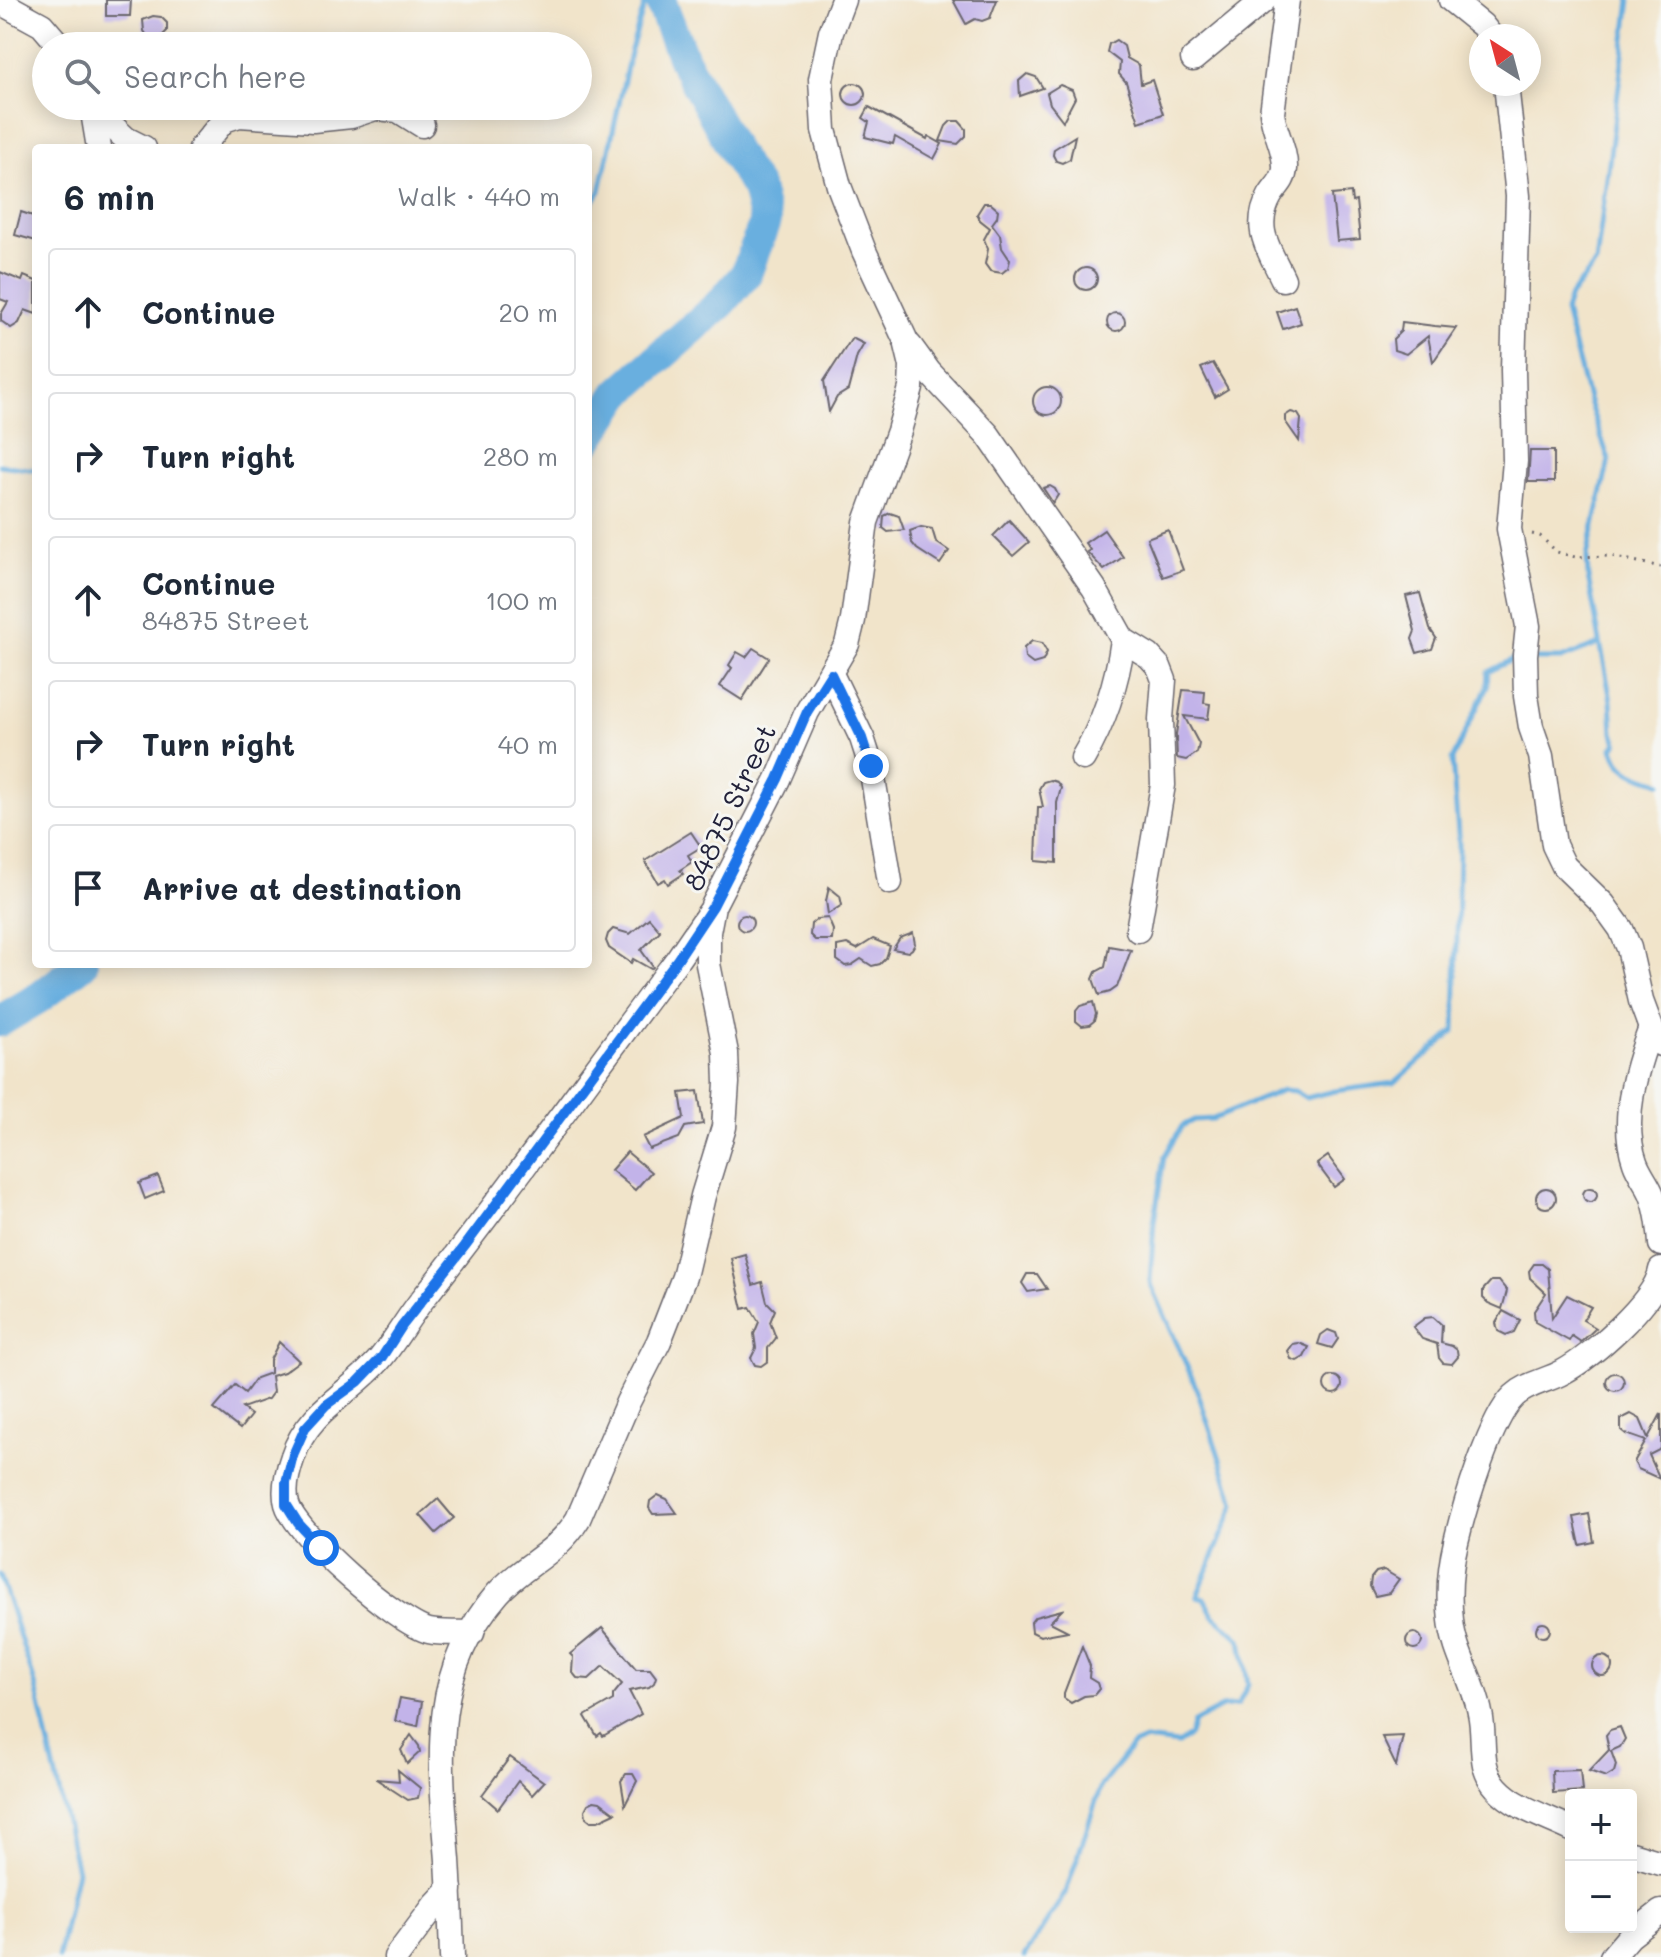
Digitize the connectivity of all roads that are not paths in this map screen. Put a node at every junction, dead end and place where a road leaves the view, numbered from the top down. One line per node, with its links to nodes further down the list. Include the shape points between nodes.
1 (843, 0): 19 (street, 84875 Street, via 821,79 824,130 864,251)
2 (1264, 0): 8 (street)
3 (1287, 0): 18 (street, via 1272,113 1284,178 1261,221)
4 (1451, 0): 6 (street)
5 (0, 2): 7 (street)
6 (1481, 24)
7 (48, 32)
8 (1193, 59)
9 (1507, 96): 26 (street, via 1518,196 1515,461 1509,529 1528,626 1526,696 1554,845 1564,866 1621,929)
10 (94, 120): 15 (street)
11 (106, 120): 16 (street)
12 (224, 120): 17 (street)
13 (414, 120): 14 (street)
14 (422, 125)
15 (98, 144)
16 (136, 144)
17 (204, 144)
18 (1283, 279)
19 (906, 341): 20 (street, via 996,447 1094,588); 21 (street, 84875 Street, via 911,388 866,522 847,644)
20 (1123, 640): 22 (street, via 1108,708); 25 (street, via 1149,656 1164,680 1163,785)
21 (831, 674): 23 (street, via 871,766); 24 (street, 84875 Street, via 807,712)
22 (1083, 758)
23 (890, 882)
24 (713, 906): 29 (street, 84875 Street, via 708,964 726,1053 724,1127 684,1277 578,1519 558,1546 499,1593); 29 (street, via 382,1357 305,1428 293,1455 286,1504 321,1548 385,1608 428,1631)
25 (1138, 930)
26 (1656, 1036): 27 (street, via 1636,1074 1630,1124 1635,1163 1653,1196)
27 (1661, 1244)
28 (1661, 1270): 30 (street, via 1649,1299 1582,1361 1513,1397 1484,1455 1455,1544 1451,1623 1480,1713 1487,1773 1511,1801)
29 (472, 1633): 33 (street, 84875 Street, via 449,1684 440,1740)
30 (1565, 1826)
31 (1637, 1856): 32 (street)
32 (1661, 1863)
33 (450, 1889): 35 (street); 36 (street, 84875 Street)
34 (1661, 1912): 37 (street)
35 (396, 1957)
36 (452, 1957)
37 (1612, 1957)

